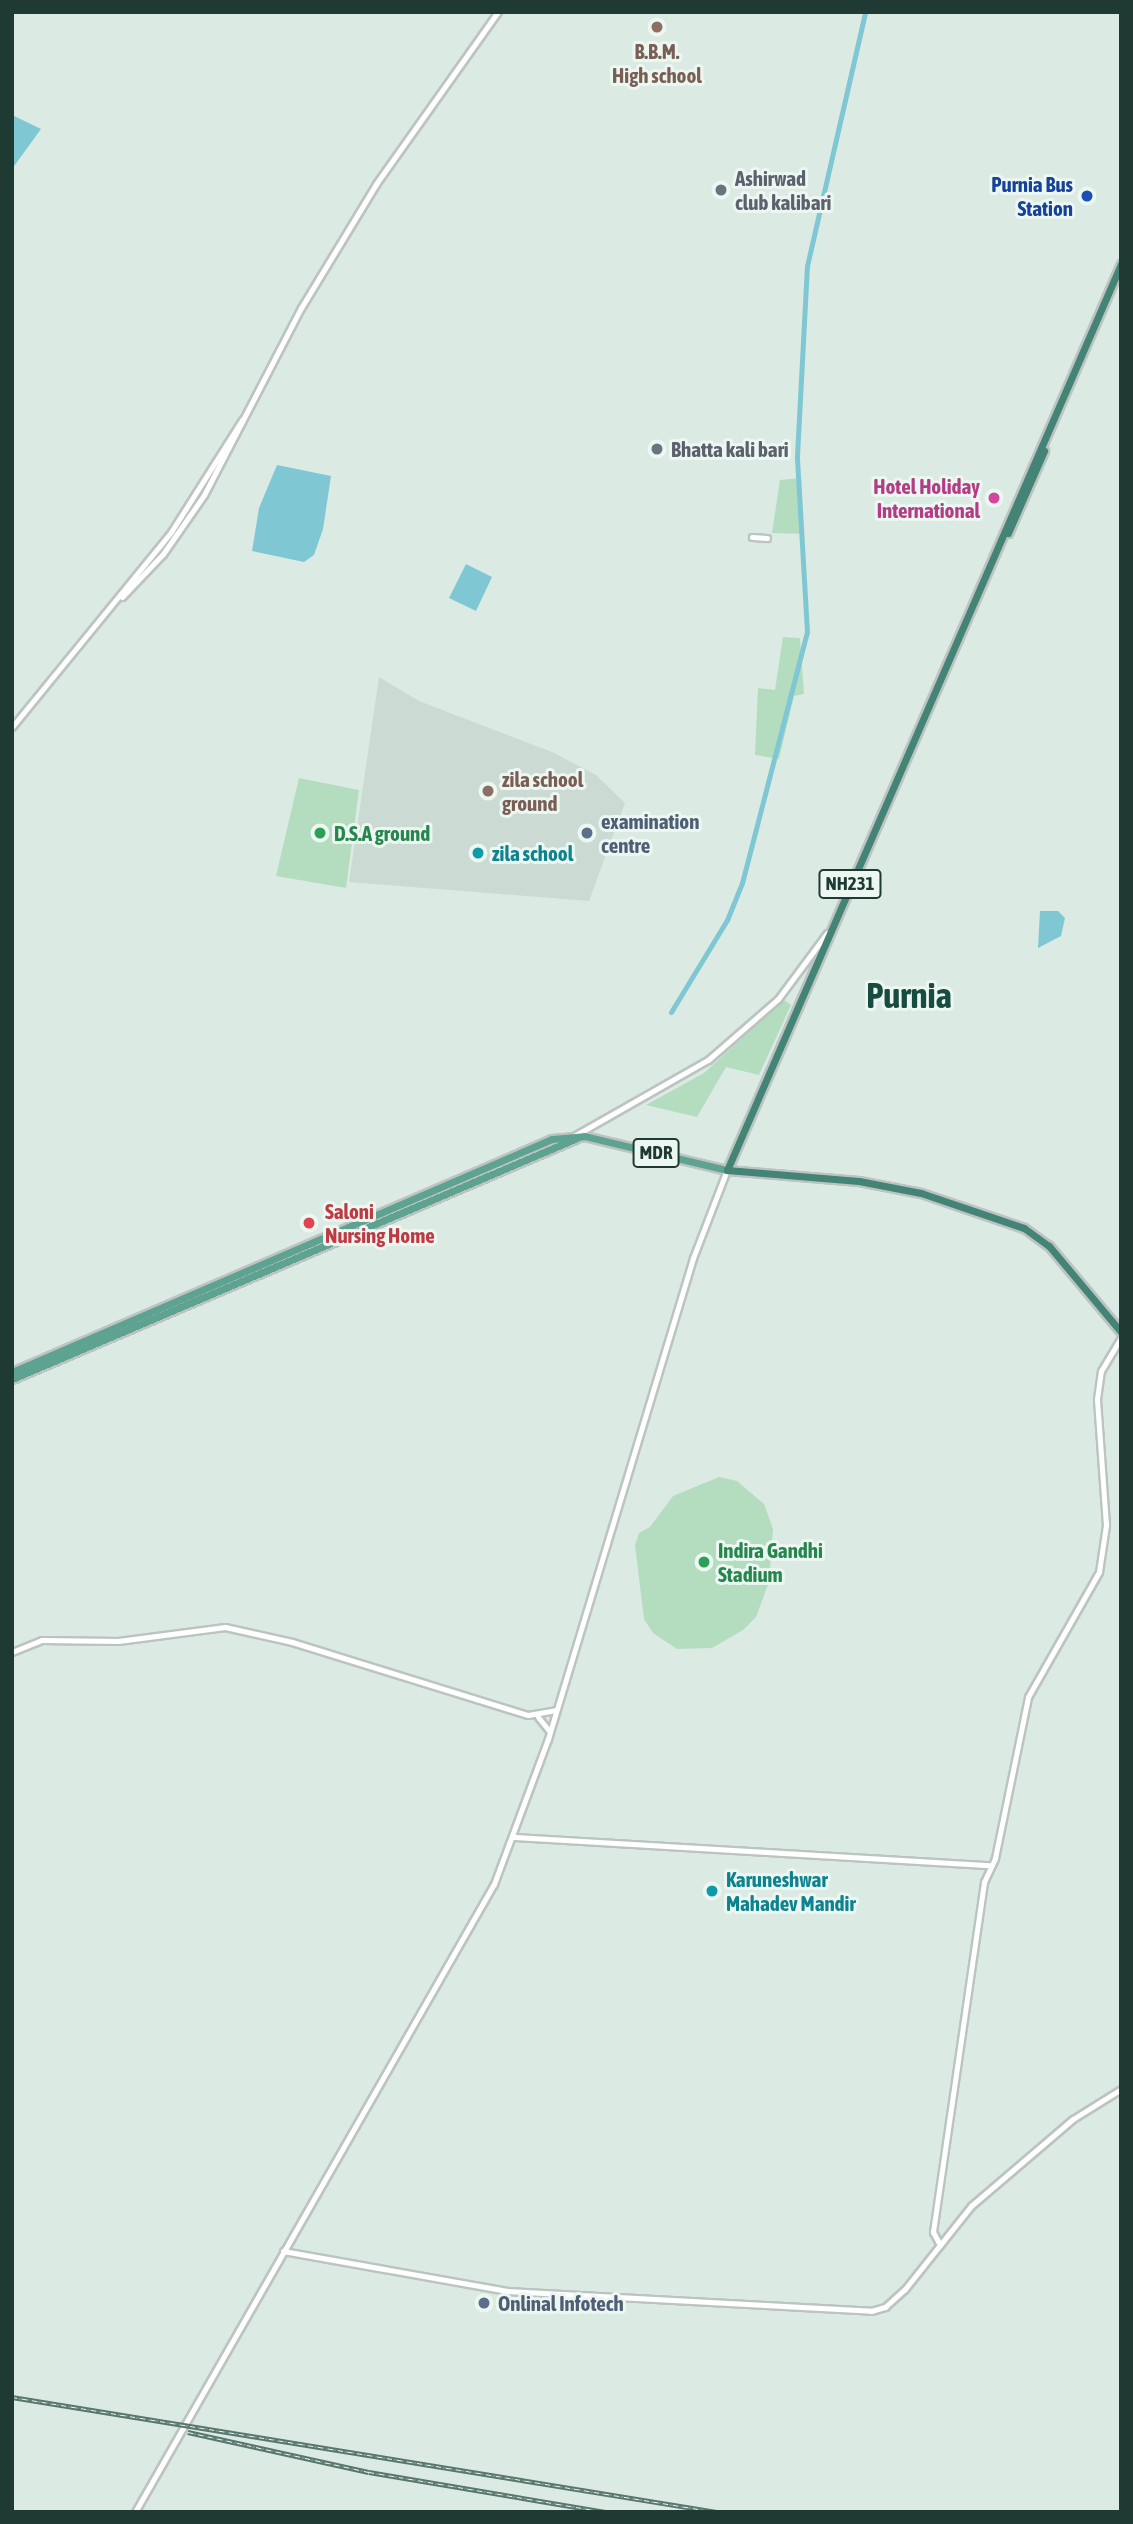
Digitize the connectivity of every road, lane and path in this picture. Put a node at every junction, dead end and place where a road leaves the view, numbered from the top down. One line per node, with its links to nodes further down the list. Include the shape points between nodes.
1 (498, 12): 7 (street, via 378,181 188,509 122,597)
2 (1121, 264): 6 (highway, NH231)
3 (1121, 275): 6 (highway, NH231)
4 (752, 537): 5 (street)
5 (767, 538)
6 (975, 599): 8 (highway, NH231)
7 (12, 727)
8 (827, 933): 9 (street, via 784,992 708,1060); 12 (highway, NH231)
9 (575, 1135): 10 (main road, MDR); 11 (street); 15 (main road, MDR, via 552,1139)
10 (584, 1136): 11 (main road, MDR); 12 (main road, MDR)
11 (563, 1142): 16 (main road, MDR)
12 (727, 1170): 13 (highway, via 859,1181 921,1193 1024,1228 1049,1246); 18 (street, via 693,1258)
13 (1121, 1332)
14 (1121, 1338): 22 (street, via 1101,1371 1097,1399 1106,1525 1099,1572 1028,1697)
15 (12, 1372)
16 (12, 1379)
17 (12, 1652): 19 (street, via 42,1640 118,1641 225,1627)
18 (556, 1710): 19 (street); 20 (street)
19 (538, 1717): 20 (street)
20 (550, 1732): 21 (street)
21 (513, 1837): 23 (street); 27 (street, via 494,1884)
22 (991, 1866): 23 (street); 24 (street)
23 (974, 1867): 24 (street)
24 (984, 1882): 26 (street, via 933,2232)
25 (1121, 2088): 26 (street, via 1073,2119 971,2206)
26 (940, 2245): 27 (street, via 886,2307 829,2312 735,2300 507,2291)
27 (283, 2251): 28 (street)
28 (135, 2512)

